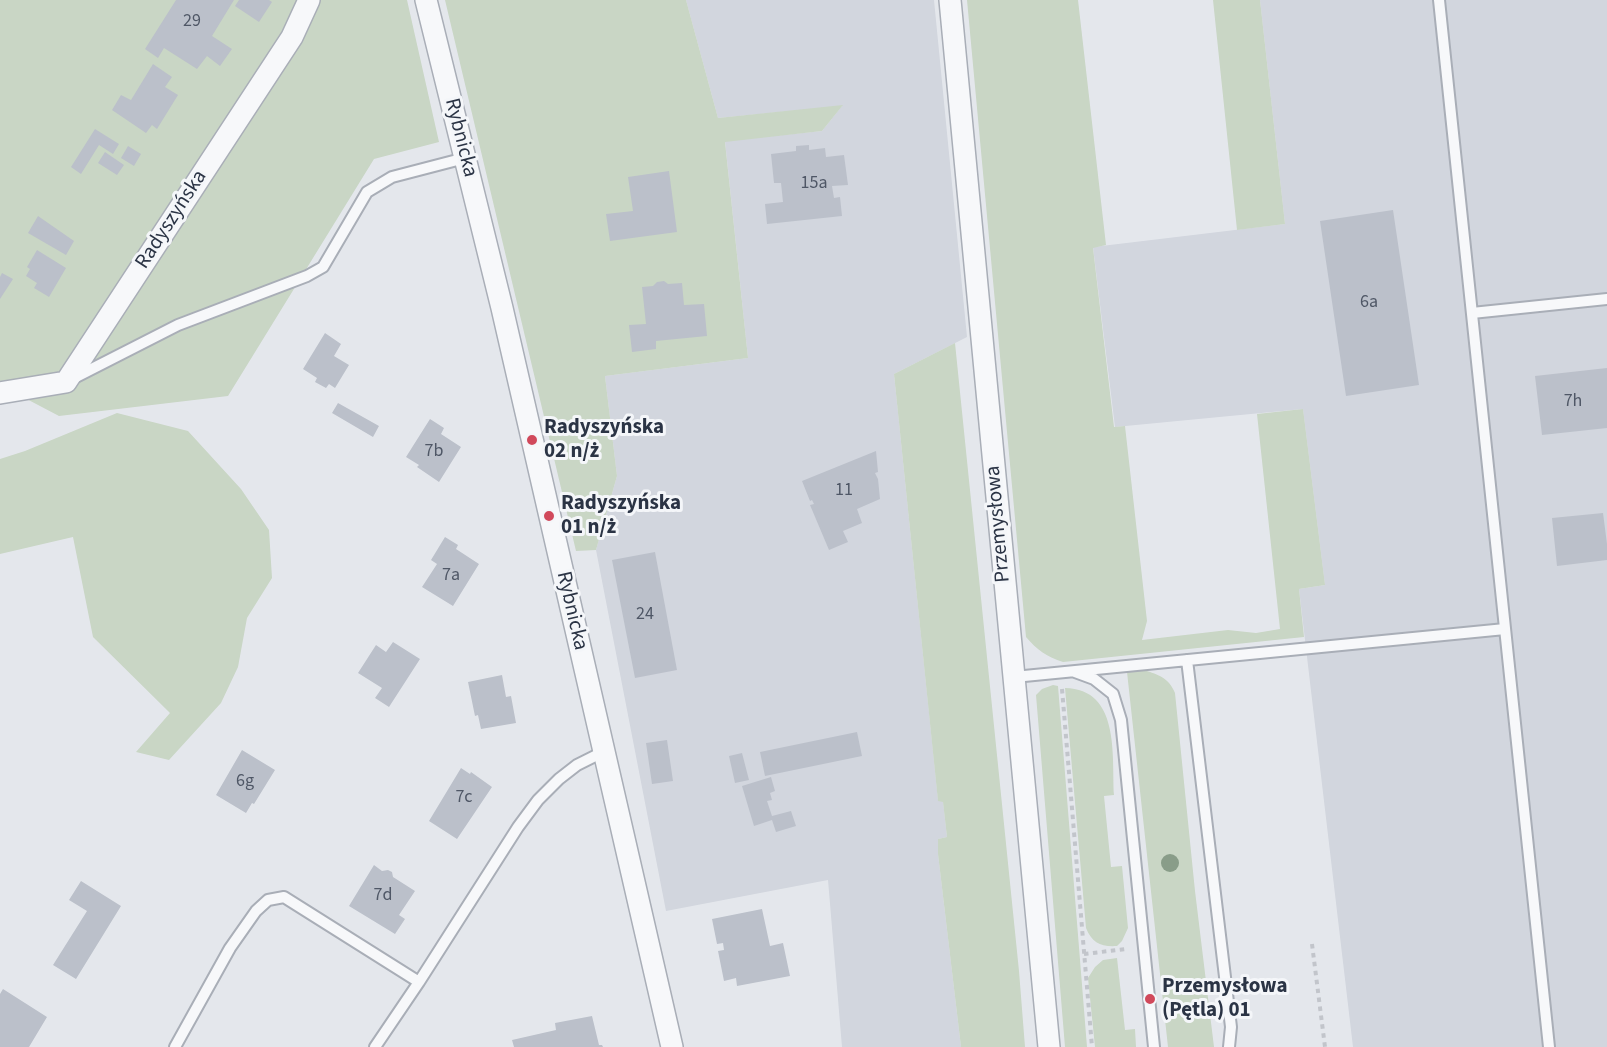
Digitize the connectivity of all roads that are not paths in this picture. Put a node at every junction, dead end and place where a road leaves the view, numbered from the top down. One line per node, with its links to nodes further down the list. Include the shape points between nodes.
1 (309, 0): 8 (street, Radyszyńska, via 292,37)
2 (426, 0): 5 (street, Rybnicka)
3 (950, 0): 13 (street, Przemysłowa)
4 (1439, 0): 7 (lane)
5 (465, 158): 8 (lane, via 392,177 367,192 323,267 307,276 178,325); 14 (street, Rybnicka)
6 (1607, 299): 7 (lane)
7 (1472, 313): 10 (lane)
8 (66, 382): 9 (street)
9 (0, 393)
10 (1505, 629): 11 (lane); 22 (lane)
11 (1187, 660): 12 (lane); 21 (lane, via 1232,1027)
12 (1072, 671): 13 (lane); 20 (lane, via 1094,679 1113,694 1121,720)
13 (1014, 677): 19 (street, Przemysłowa)
14 (603, 752): 15 (lane, via 577,765 538,800); 18 (street, Rybnicka)
15 (419, 982): 16 (lane, via 284,897 268,900 230,948); 17 (lane)
16 (175, 1047)
17 (375, 1047)
18 (672, 1047)
19 (1048, 1047)
20 (1154, 1047)
21 (1229, 1047)
22 (1549, 1047)

